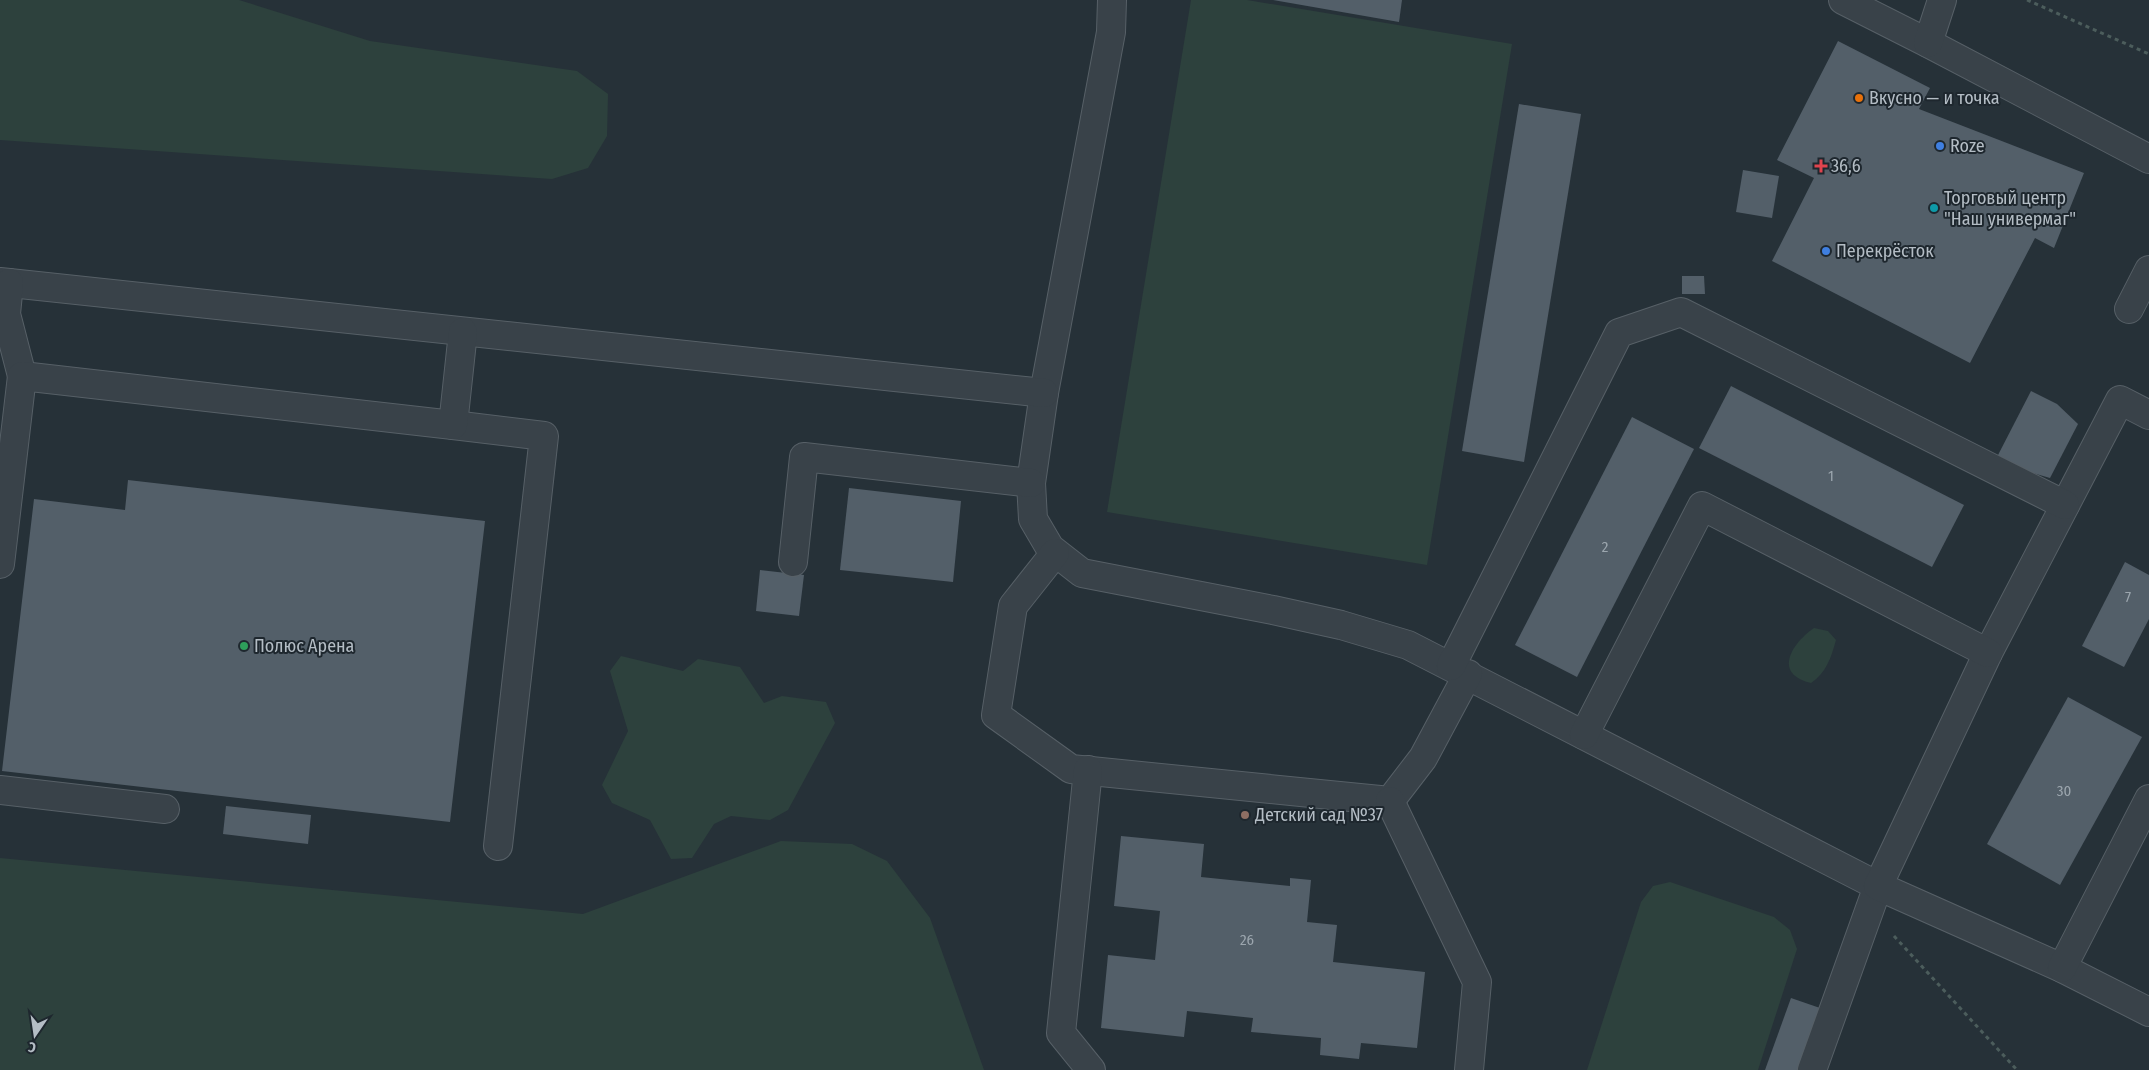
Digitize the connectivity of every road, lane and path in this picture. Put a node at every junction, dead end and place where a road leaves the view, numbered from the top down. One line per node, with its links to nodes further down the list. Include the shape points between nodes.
1 (1112, 0): 13 (street, via 1111,32)
2 (1843, 0): 5 (street)
3 (1942, 0): 5 (street)
4 (2027, 0): 6 (path)
5 (1928, 42): 7 (street)
6 (2149, 54)
7 (2149, 159)
8 (2149, 270): 10 (street)
9 (5, 283): 11 (street); 12 (street, via 6,314)
10 (2129, 309)
11 (464, 332): 13 (street); 15 (street)
12 (22, 376): 15 (street); 20 (street)
13 (1044, 394): 16 (street)
14 (2149, 415): 17 (street, via 2120,400)
15 (453, 425): 29 (street, via 544,436)
16 (1032, 483): 18 (street, via 1033,519); 19 (street, via 804,457)
17 (2066, 505): 21 (street); 22 (street, via 1680,312 1619,333)
18 (1056, 554): 22 (street, via 1082,573 1341,625 1408,645); 24 (street, via 1013,606 996,714 1071,769)
19 (793, 562)
20 (0, 564)
21 (1988, 653): 23 (street, via 1702,506); 30 (street)
22 (1460, 670): 23 (street); 27 (street, via 1423,758)
23 (1584, 735): 30 (street)
24 (1088, 770): 27 (street); 34 (street, via 1061,1033)
25 (0, 790): 28 (street)
26 (2149, 799): 32 (street)
27 (1390, 801): 35 (street, via 1477,982)
28 (165, 809)
29 (498, 846)
30 (1878, 886): 31 (street); 32 (street)
31 (1865, 922): 36 (street); 37 (path, via 1890,932)
32 (2062, 968): 33 (street)
33 (2149, 1012)
34 (1091, 1070)
35 (1469, 1070)
36 (1812, 1070)
37 (2017, 1070)

